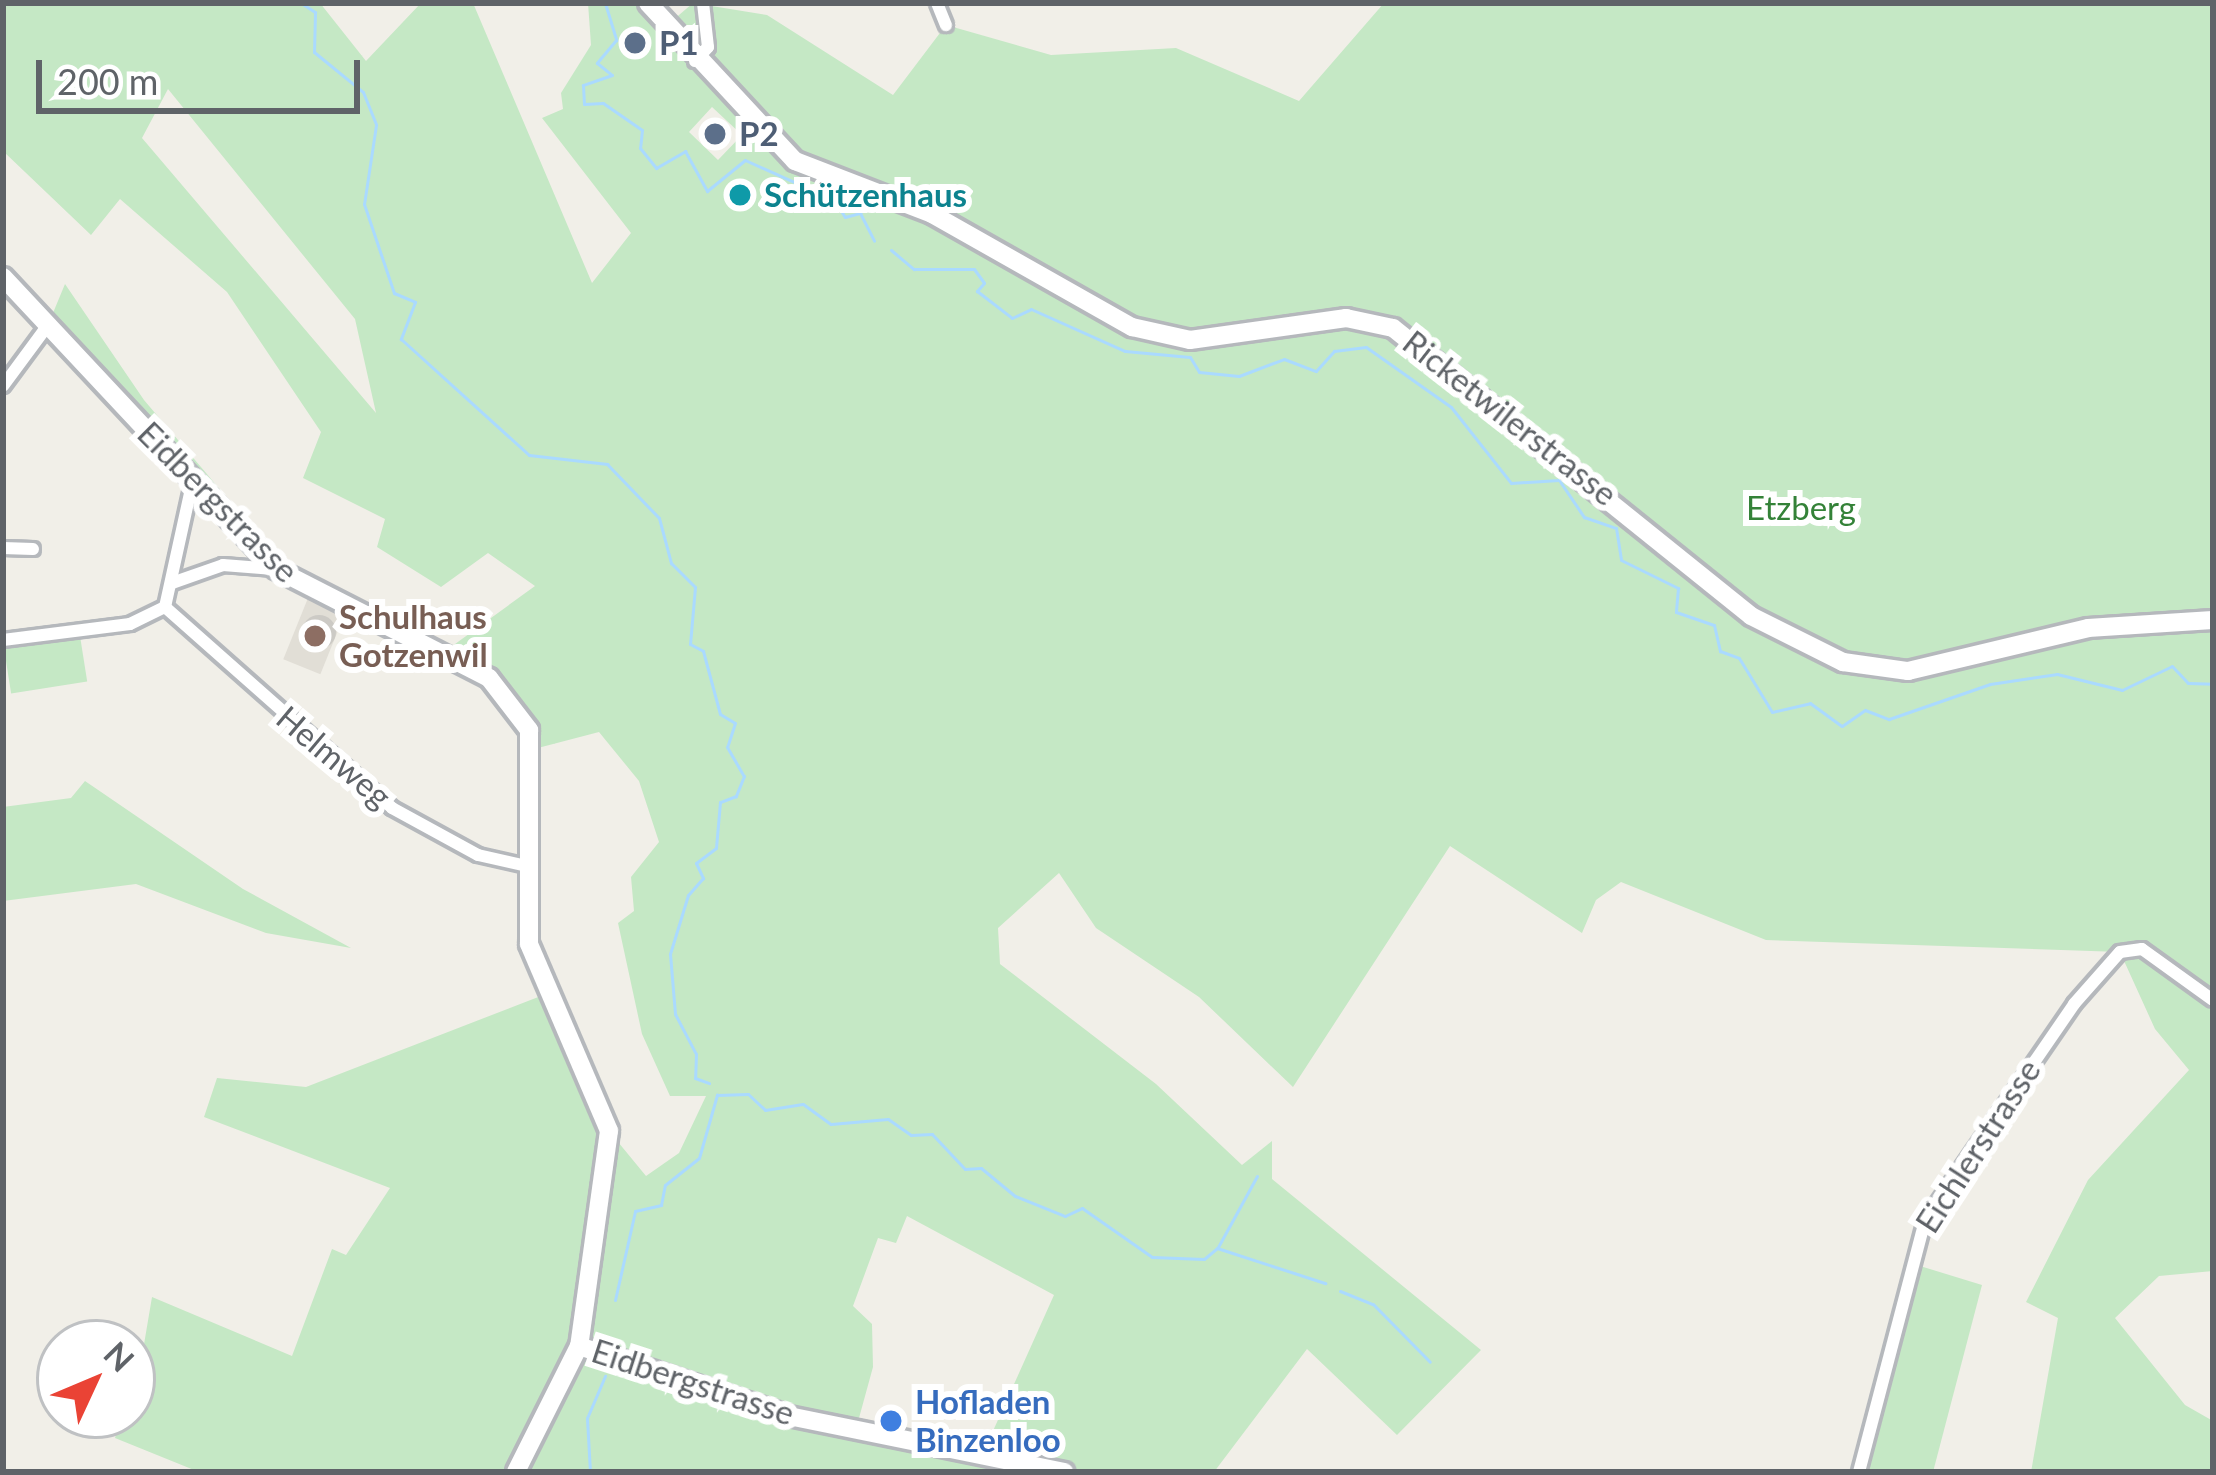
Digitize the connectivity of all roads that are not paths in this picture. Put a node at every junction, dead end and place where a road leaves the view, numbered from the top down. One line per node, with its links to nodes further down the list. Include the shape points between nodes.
1 (648, 3): 5 (street, Ricketwilerstrasse)
2 (703, 3): 5 (street, via 708,47)
3 (938, 3): 4 (street)
4 (946, 25)
5 (694, 62): 15 (street, Ricketwilerstrasse, via 795,161 932,214 1132,327 1190,340 1346,318 1393,328 1751,616 1843,662 1908,671 2066,632)
6 (3, 277): 7 (street, Eidbergstrasse)
7 (48, 325): 8 (street); 9 (street, Eidbergstrasse)
8 (3, 386)
9 (193, 480): 12 (street, Eidbergstrasse); 13 (street)
10 (3, 548): 11 (street)
11 (33, 549)
12 (276, 569): 13 (street, via 223,565); 17 (street, Eidbergstrasse, via 396,623 509,695 535,749)
13 (172, 583): 14 (street)
14 (165, 607): 16 (street, via 130,625); 17 (street, Helmweg, via 392,808 478,855)
15 (2213, 620)
16 (3, 640)
17 (527, 866): 19 (street, Eidbergstrasse, via 529,944 609,1131)
18 (2213, 1000): 22 (street, Eichlerstrasse, via 2142,949 2120,952 2074,1004 1925,1221)
19 (579, 1346): 20 (street); 21 (street, Eidbergstrasse, via 789,1416)
20 (516, 1472)
21 (1064, 1472)
22 (1859, 1472)

